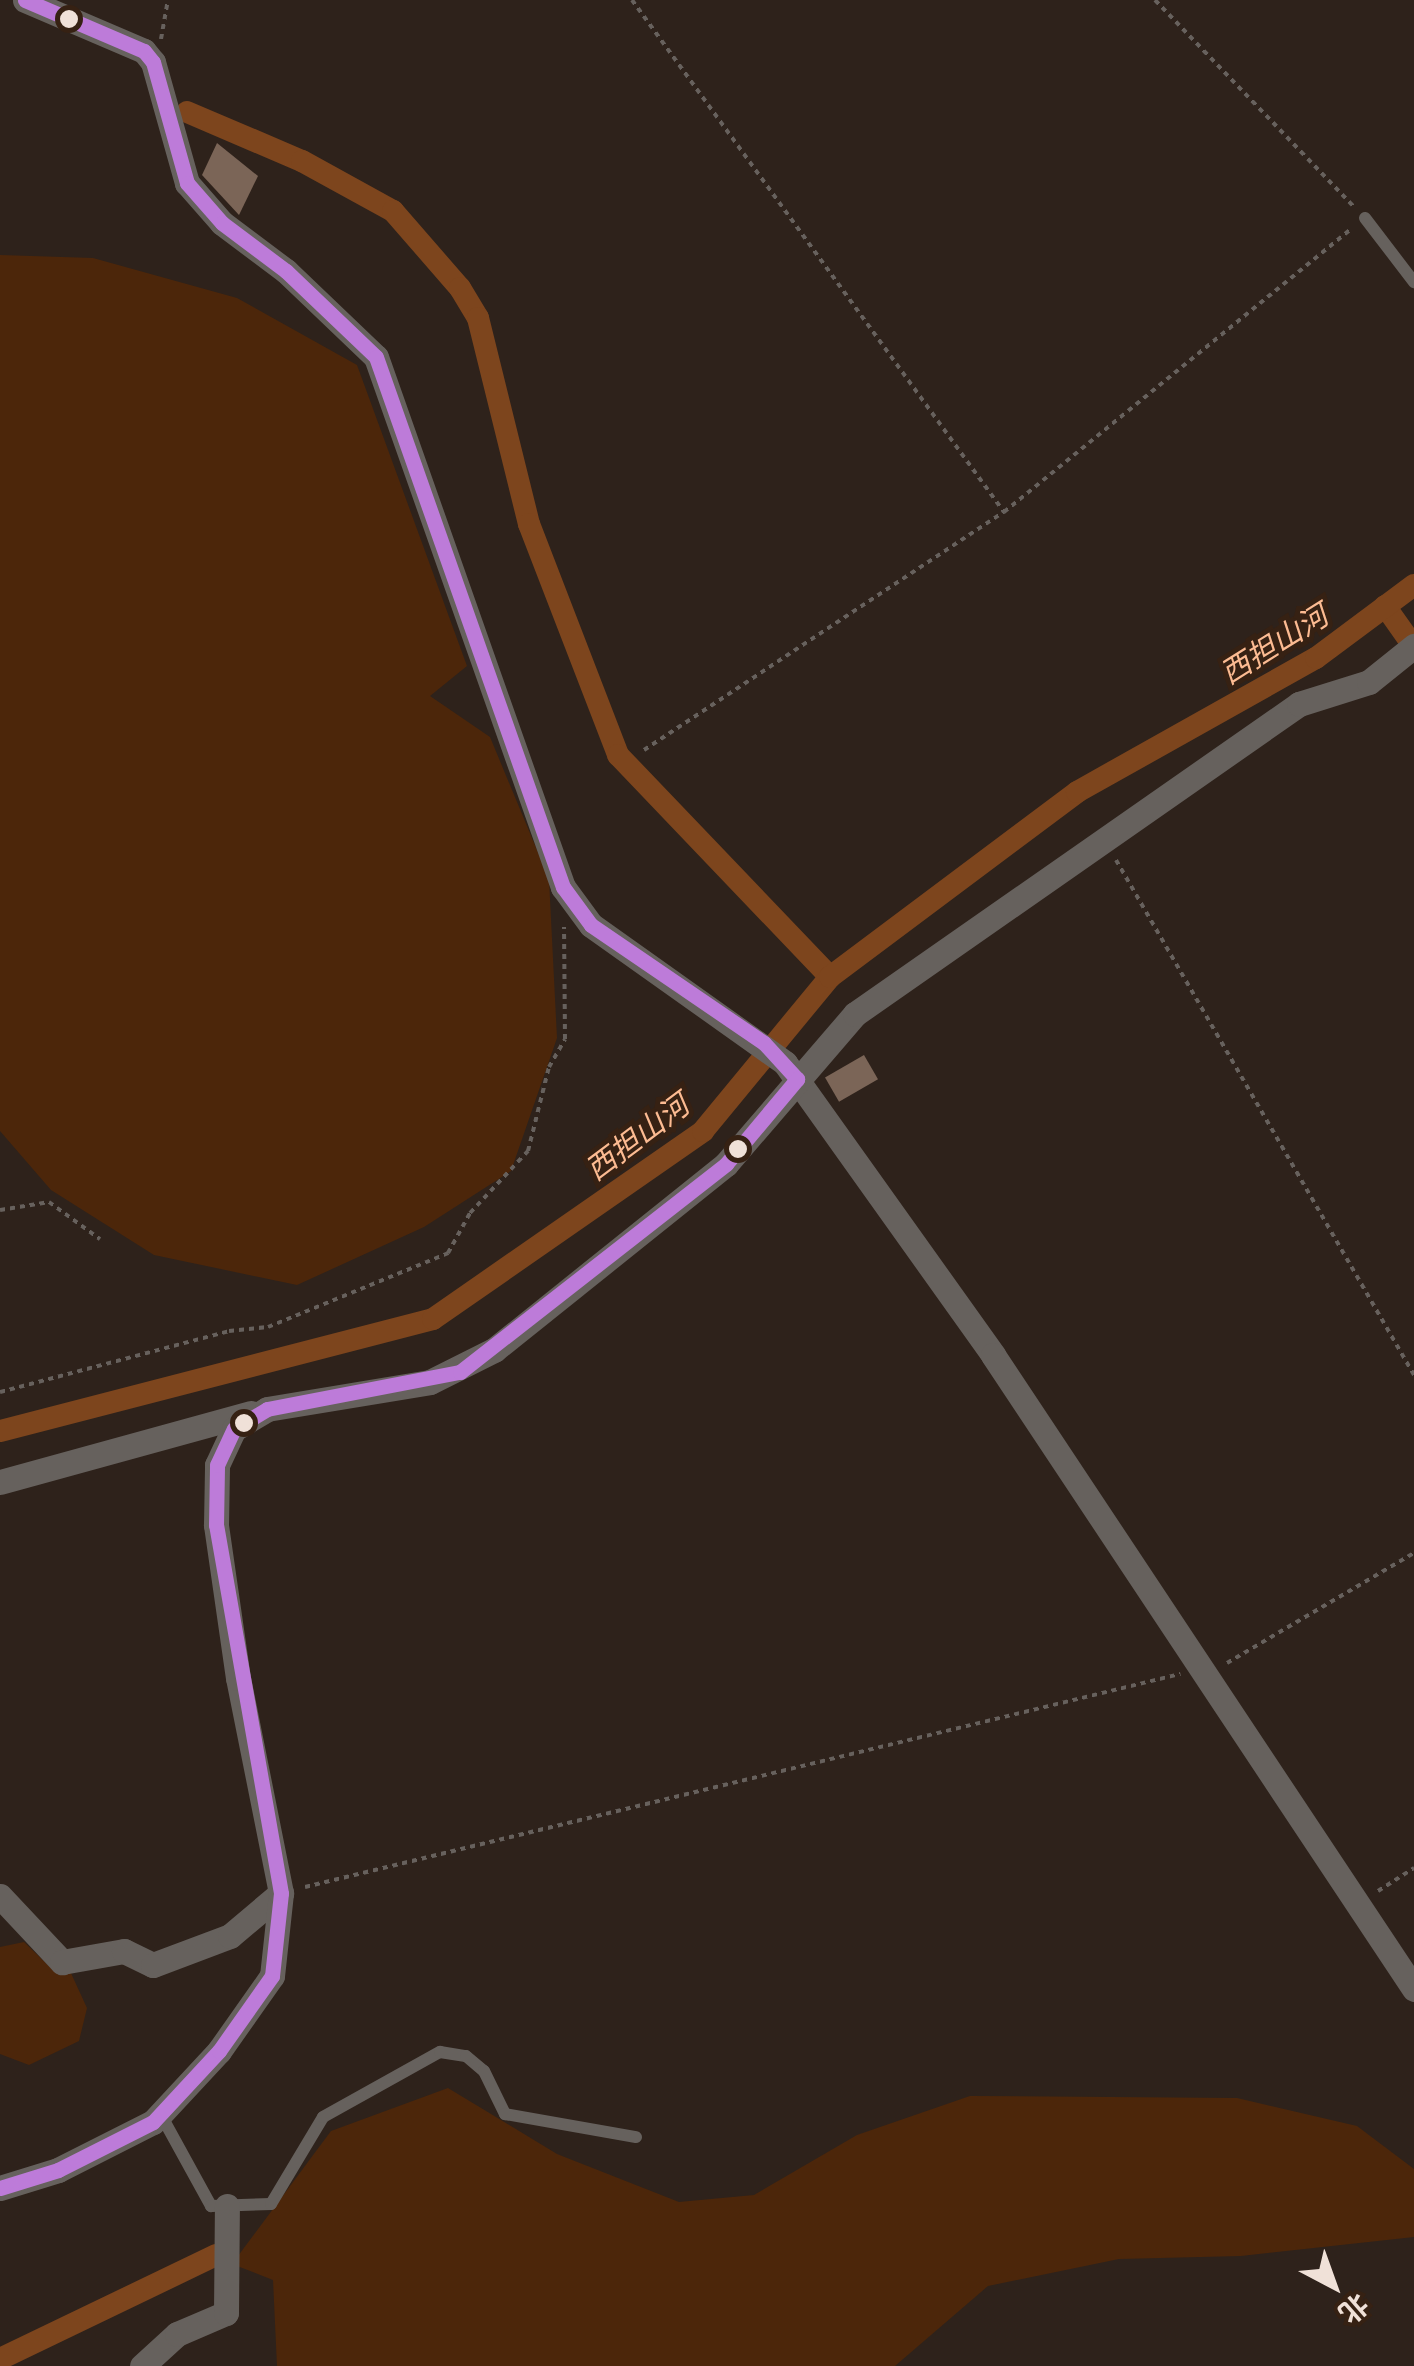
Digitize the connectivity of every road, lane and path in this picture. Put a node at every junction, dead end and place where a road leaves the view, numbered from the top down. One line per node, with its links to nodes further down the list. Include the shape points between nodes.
1 (25, 0): 5 (street, via 144,51)
2 (168, 0): 5 (path)
3 (632, 0): 8 (path)
4 (1155, 0): 6 (path)
5 (153, 62): 13 (street, via 187,183 222,223 286,271 376,358 563,887 591,926 764,1042)
6 (1365, 218): 7 (lane); 8 (path)
7 (1414, 282)
8 (1004, 512): 10 (path)
9 (1404, 654): 11 (street, via 1369,682 1298,704)
10 (644, 750)
11 (1104, 840): 13 (street, via 856,1014); 16 (path)
12 (564, 925): 17 (path, via 565,1039 549,1068 528,1151 470,1213 448,1253 268,1328 229,1331)
13 (791, 1071): 18 (street, via 726,1164 460,1372); 21 (street)
14 (0, 1210): 15 (path, via 49,1202)
15 (100, 1239)
16 (1414, 1375)
17 (0, 1392)
18 (267, 1409): 19 (street); 23 (street, via 234,1429 217,1465 216,1525)
19 (0, 1482)
20 (1414, 1552): 21 (path)
21 (1204, 1672): 23 (path); 25 (street)
22 (1414, 1868): 25 (path)
23 (281, 1893): 24 (street, via 230,1936 153,1965 124,1951 62,1962); 27 (street, via 272,1976 219,2051)
24 (0, 1896)
25 (1358, 1904): 26 (street)
26 (1414, 1989)
27 (161, 2115): 29 (street, via 58,2170); 30 (lane, via 211,2206)
28 (636, 2137): 30 (lane, via 505,2114 484,2072 466,2056 440,2052 323,2118 271,2204)
29 (0, 2188)
30 (227, 2206): 31 (street, via 226,2313 177,2334)
31 (142, 2366)

